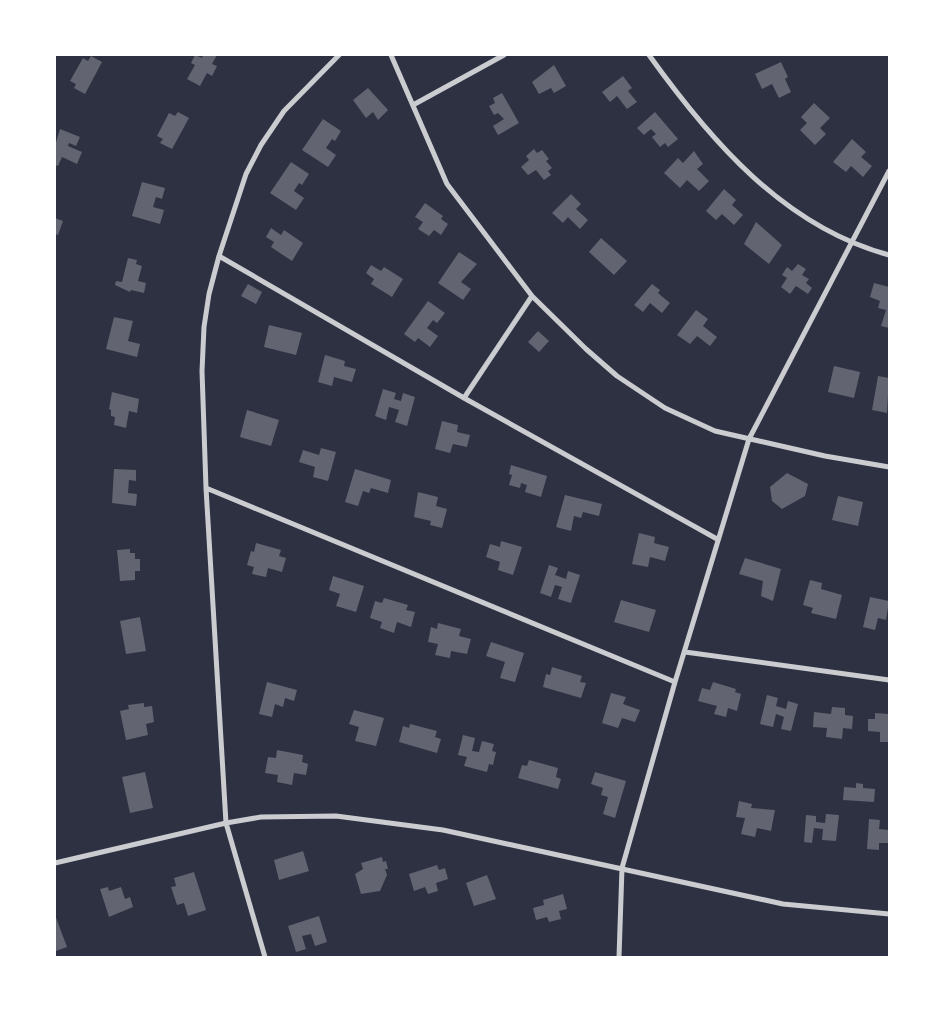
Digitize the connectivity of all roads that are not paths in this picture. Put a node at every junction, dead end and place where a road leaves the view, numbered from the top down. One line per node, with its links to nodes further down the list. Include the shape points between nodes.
1 (339, 55): 9 (street, via 284,111 261,146 246,174)
2 (391, 55): 5 (street)
3 (504, 55): 5 (street)
4 (648, 55): 7 (street, via 715,138 758,182 804,218)
5 (413, 105): 10 (street, via 447,184)
6 (889, 171): 7 (street)
7 (853, 243): 8 (street); 12 (street)
8 (889, 255)
9 (219, 256): 11 (street); 14 (street, via 204,327 202,371)
10 (532, 296): 11 (street); 12 (street, via 586,349 649,398 686,419)
11 (464, 398): 15 (street)
12 (748, 440): 13 (street); 15 (street)
13 (889, 467)
14 (206, 488): 18 (street); 19 (street)
15 (717, 540): 16 (street)
16 (685, 652): 17 (street); 18 (street)
17 (889, 680)
18 (675, 682): 21 (street)
19 (226, 823): 20 (street); 21 (street, via 260,818 336,816 372,819 443,830); 23 (street)
20 (55, 863)
21 (622, 868): 22 (street, via 783,904); 24 (street)
22 (889, 914)
23 (265, 957)
24 (619, 957)

